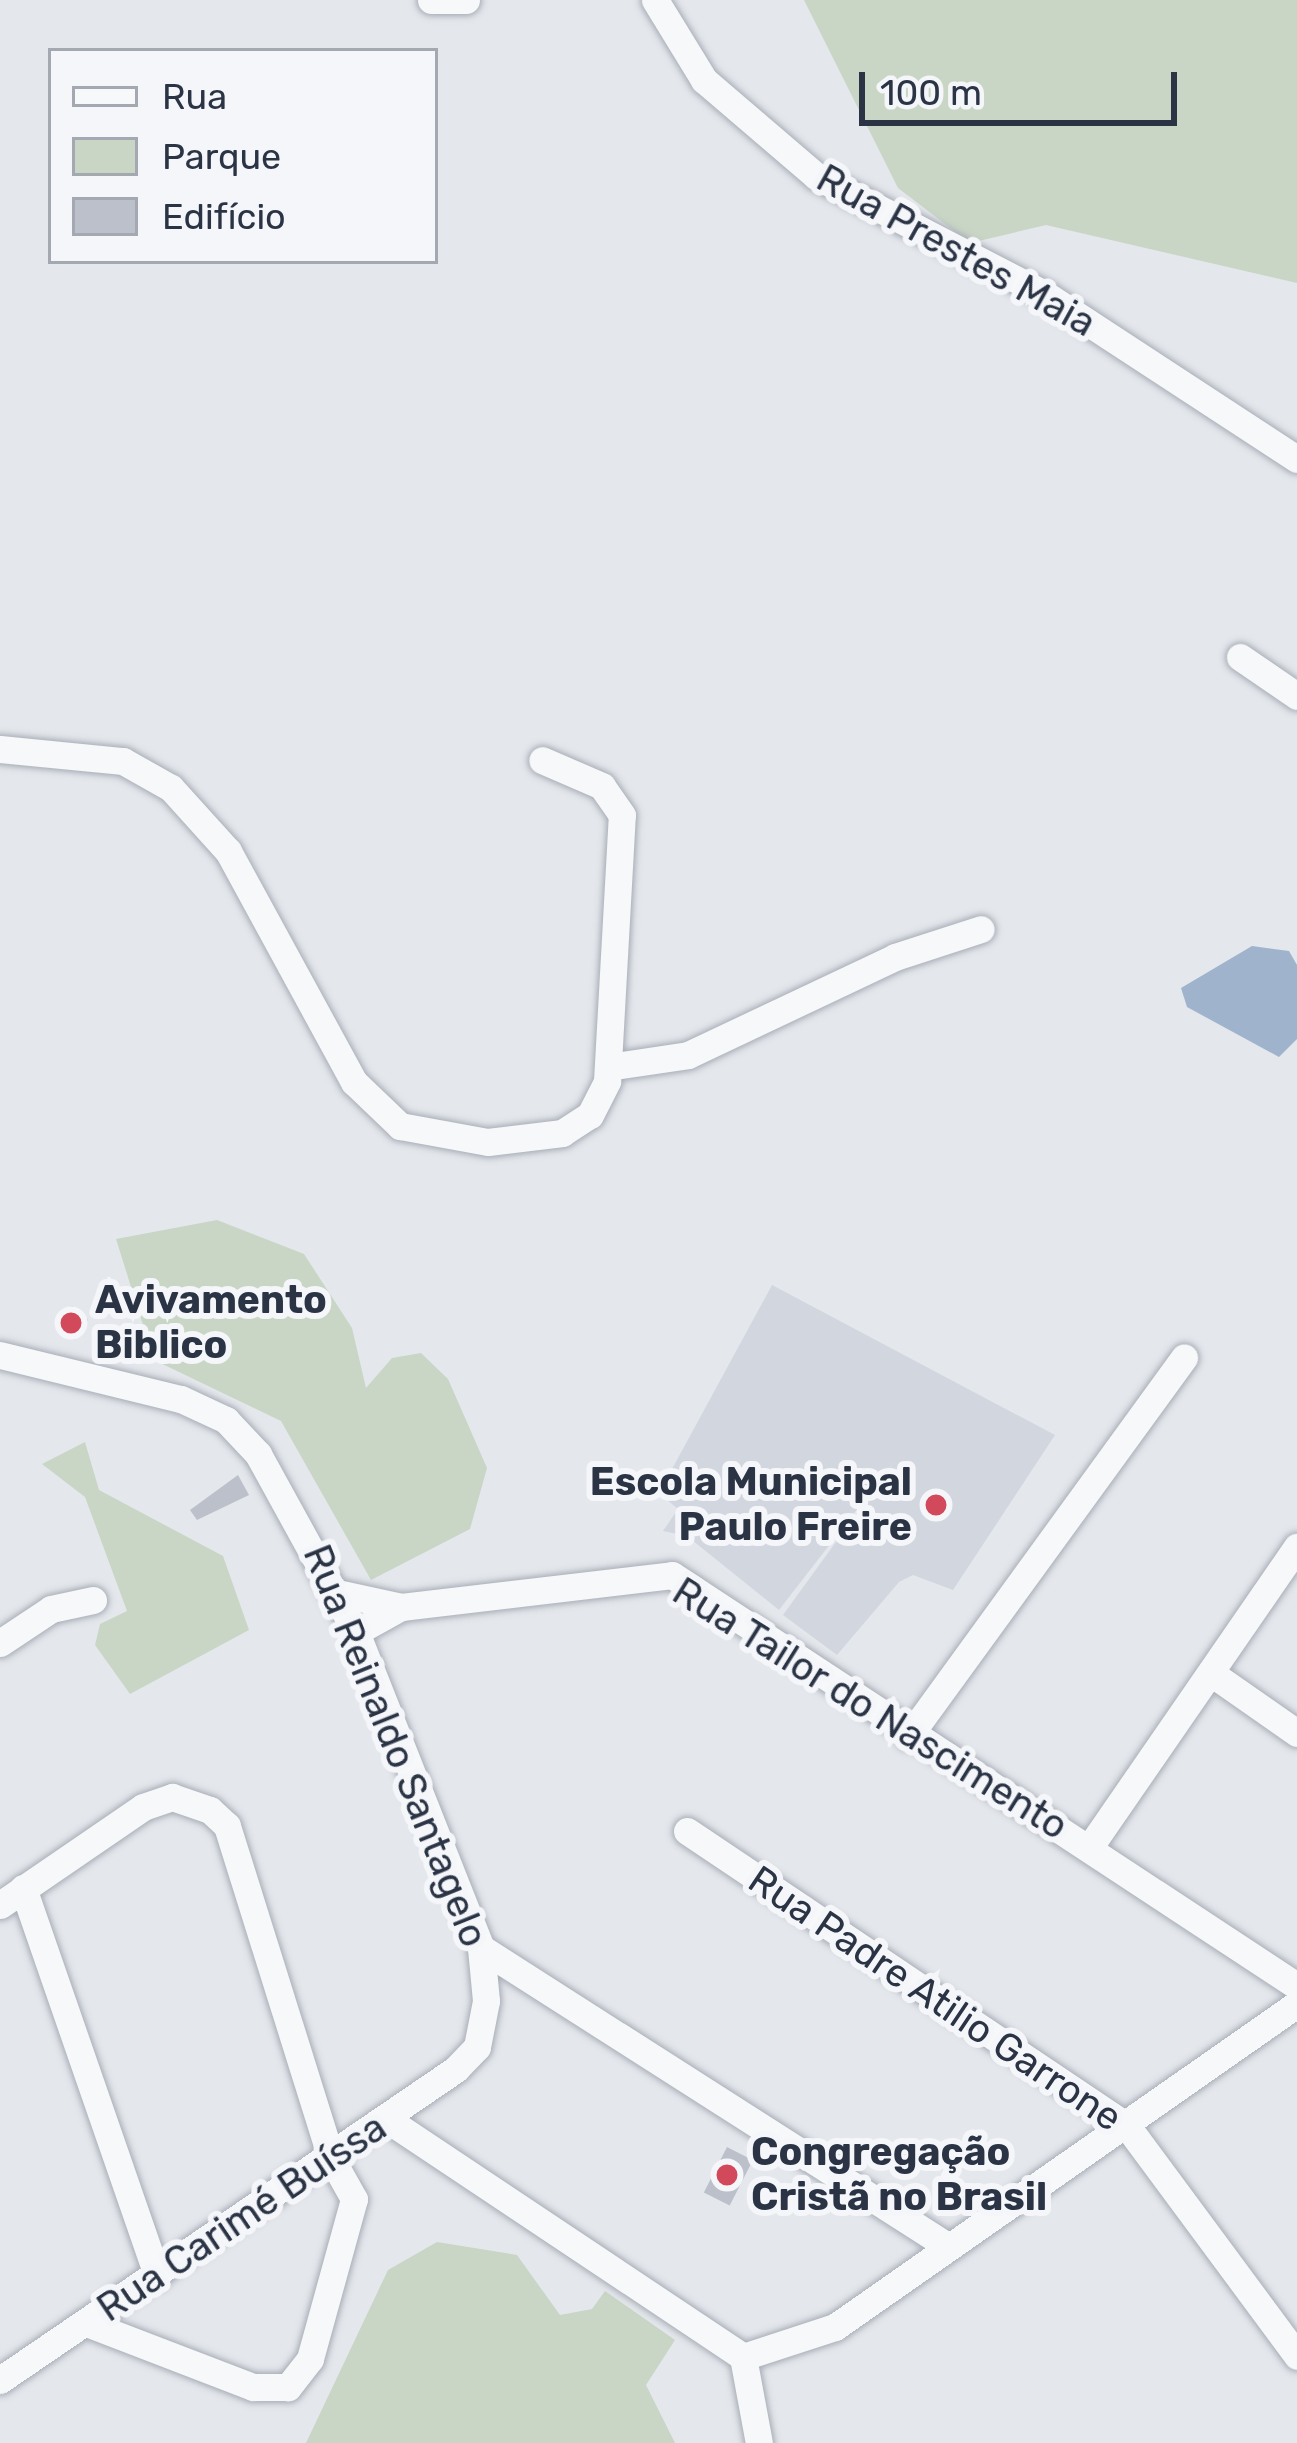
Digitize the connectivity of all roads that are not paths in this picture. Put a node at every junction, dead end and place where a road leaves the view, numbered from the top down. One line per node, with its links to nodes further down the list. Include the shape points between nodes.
1 (431, 0): 2 (street)
2 (466, 0)
3 (655, 0): 4 (street, Rua Prestes Maia, via 704,80 816,176 1043,293)
4 (1297, 459)
5 (1240, 657): 6 (street)
6 (1297, 696)
7 (0, 748): 10 (street, via 123,761 171,788 228,851 354,1082 400,1126 488,1142 562,1132 598,1105)
8 (542, 760): 10 (street, via 602,786 622,815)
9 (981, 929): 10 (street, via 688,1055)
10 (608, 1067)
11 (0, 1355): 14 (street, Rua Reinaldo Santagelo, via 226,1420 304,1524)
12 (1184, 1357): 21 (street)
13 (1297, 1546): 19 (street)
14 (337, 1593): 16 (street, Rua Tailor do Nascimento); 17 (street, Rua Reinaldo Santagelo)
15 (93, 1600): 18 (street, via 51,1609)
16 (401, 1607): 17 (street, Rua Tailor do Nascimento); 21 (street, Rua Tailor do Nascimento, via 672,1575)
17 (356, 1632): 26 (street, Rua Reinaldo Santagelo)
18 (0, 1643)
19 (1211, 1673): 20 (street); 23 (street)
20 (1297, 1732)
21 (909, 1736): 23 (street, Rua Tailor do Nascimento)
22 (687, 1831): 31 (street, Rua Padre Atilio Garrone)
23 (1090, 1848): 27 (street, Rua Tailor do Nascimento)
24 (23, 1888): 25 (street); 32 (street, via 143,1807 172,1797 210,1810 237,1855); 34 (street)
25 (0, 1905)
26 (481, 1948): 29 (street, Rua Reinaldo Santagelo); 33 (street)
27 (1297, 1986)
28 (1297, 2004): 31 (street)
29 (477, 2047): 30 (street, Rua Carimé Buíssa)
30 (388, 2120): 32 (street, Rua Carimé Buíssa); 37 (street)
31 (1127, 2126): 33 (street); 36 (street, Rua Padre Atilio Garrone)
32 (331, 2158): 34 (street, Rua Carimé Buíssa); 35 (street, via 354,2199 310,2359 288,2386 253,2387)
33 (949, 2247): 37 (street, via 808,2342)
34 (157, 2276): 35 (street, Rua Carimé Buíssa)
35 (86, 2323): 38 (street, Rua Carimé Buíssa)
36 (1297, 2356)
37 (743, 2357): 39 (street)
38 (0, 2380)
39 (759, 2443)

